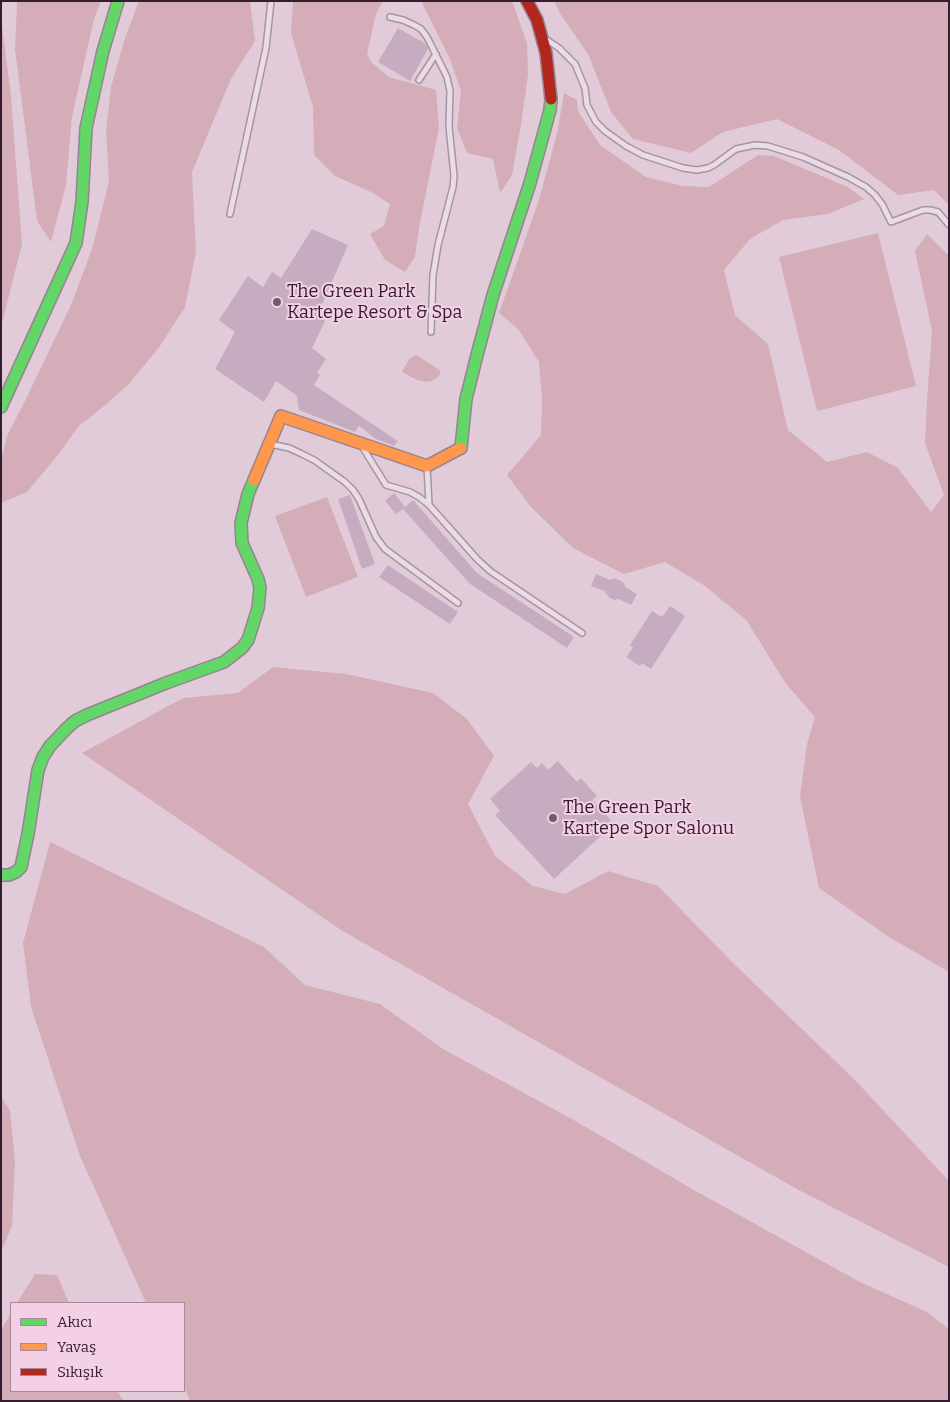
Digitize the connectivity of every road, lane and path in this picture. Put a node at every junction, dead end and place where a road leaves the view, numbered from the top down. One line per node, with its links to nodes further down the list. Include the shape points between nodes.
1 (118, 1): 11 (street, via 102,51 86,128 76,243)
2 (271, 1): 8 (lane, via 266,48)
3 (527, 1): 5 (street)
4 (390, 17): 6 (lane, via 421,29)
5 (542, 37): 9 (lane, via 575,64 596,122 643,155 697,170 714,165 736,148 768,146 803,157 866,187 882,204 891,222 930,210 938,212); 14 (street, via 549,72 550,110 477,355 466,399 461,448)
6 (436, 54): 7 (lane); 10 (lane, via 450,90 454,187 433,275)
7 (419, 80)
8 (230, 214)
9 (949, 225)
10 (431, 332)
11 (1, 407)
12 (360, 443): 13 (street, via 281,416); 14 (street); 15 (lane, via 386,485 410,492)
13 (269, 444): 16 (lane, via 289,448 314,460 345,482 359,499 385,550); 18 (street, via 248,494 241,523 242,542 260,588 258,608 248,640 224,662 87,715 66,729 50,746 38,770 21,867 9,875)
14 (427, 466): 15 (lane)
15 (429, 505): 17 (lane, via 490,571)
16 (458, 603)
17 (582, 633)
18 (1, 875)

